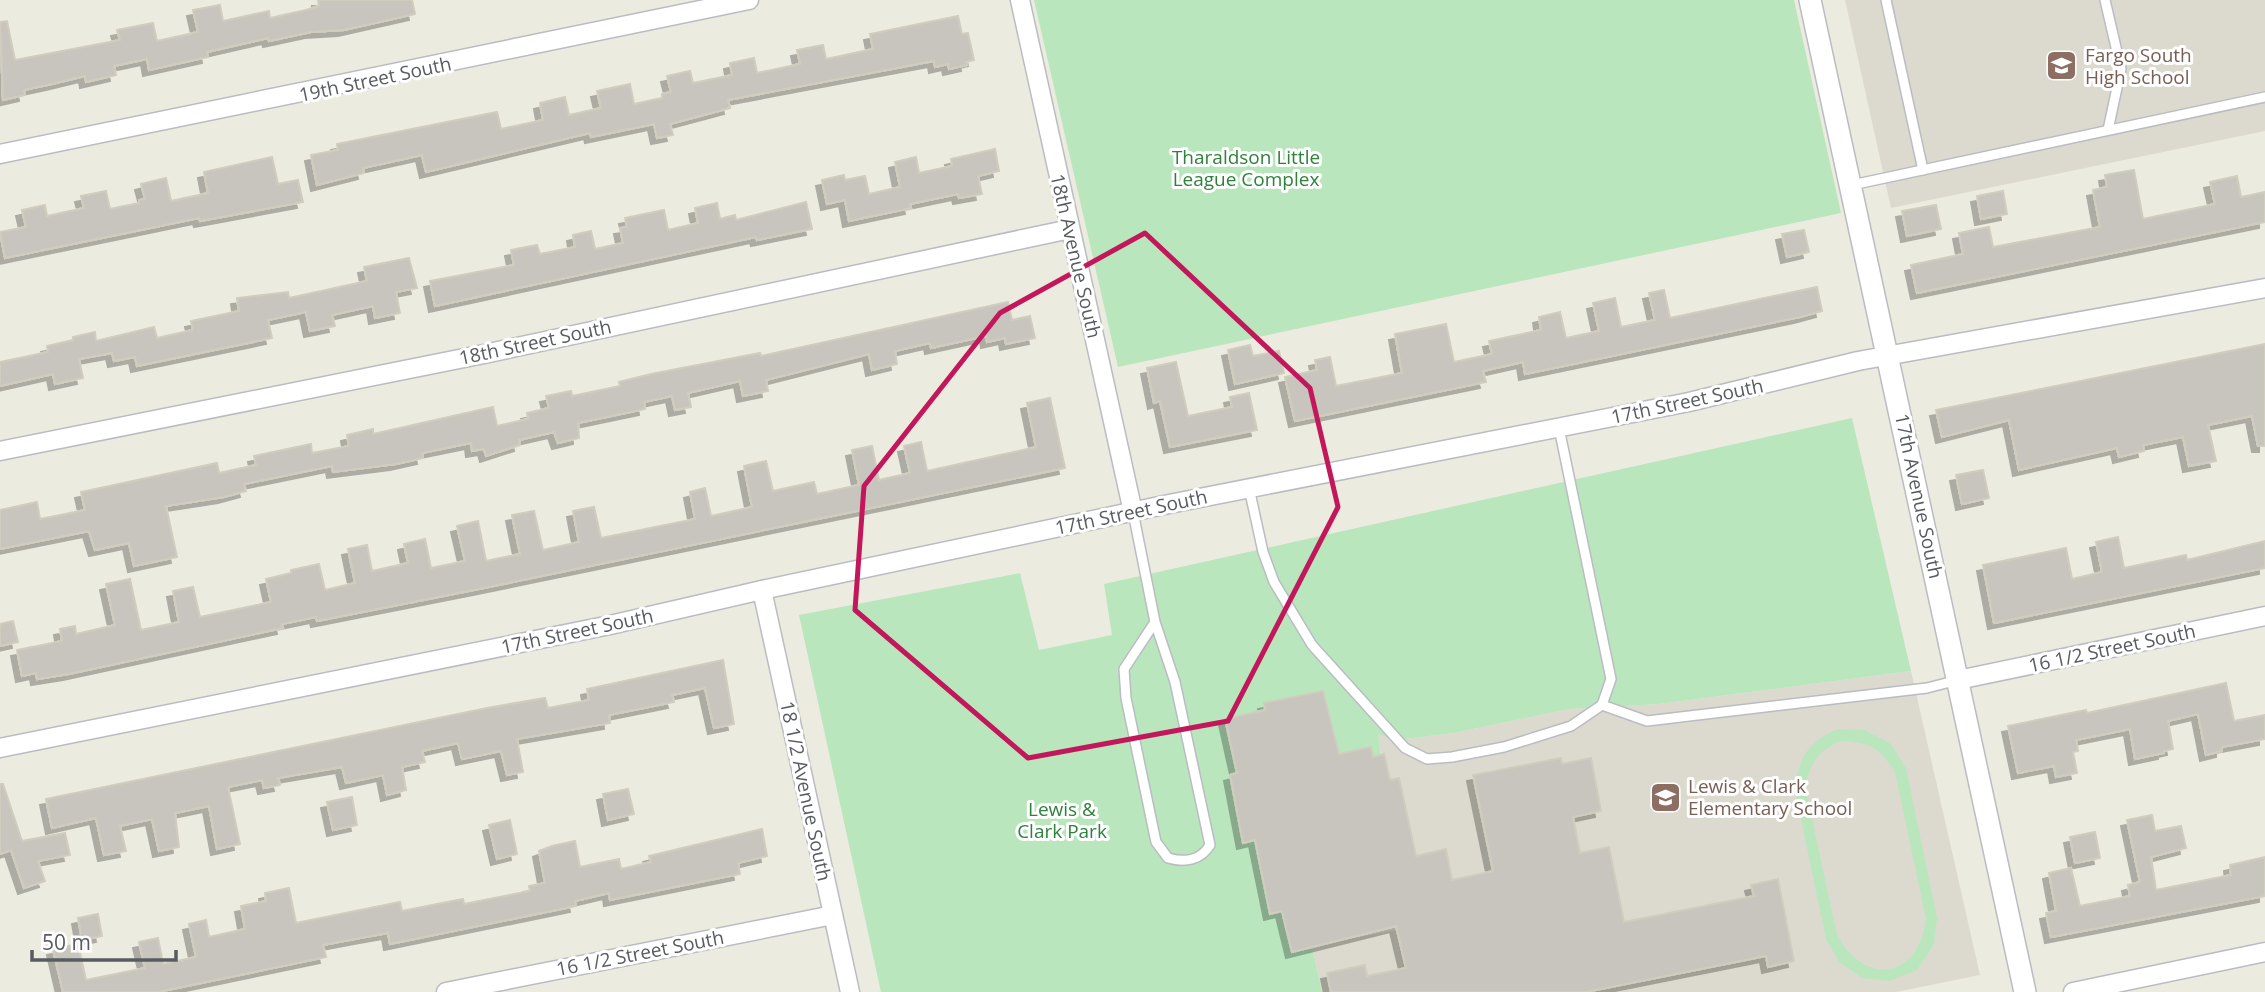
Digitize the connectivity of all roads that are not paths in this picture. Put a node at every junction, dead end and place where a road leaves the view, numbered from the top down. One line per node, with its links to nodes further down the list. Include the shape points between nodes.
1 (749, 0): 8 (street, 19th Street South)
2 (1020, 0): 11 (street, 18th Avenue South)
3 (1810, 0): 10 (street, 17th Avenue South)
4 (1886, 0): 9 (lane)
5 (2105, 0): 7 (lane, via 2121,69)
6 (2265, 97): 7 (lane)
7 (2108, 130): 9 (lane)
8 (0, 154)
9 (1923, 170): 10 (lane)
10 (1852, 185): 13 (street, 17th Avenue South)
11 (1070, 229): 15 (street, 18th Street South); 17 (street, 18th Avenue South)
12 (2265, 288): 13 (street, 17th Street South)
13 (1889, 356): 14 (street, 17th Street South); 21 (street, 17th Avenue South)
14 (1559, 428): 16 (street, 17th Street South); 22 (lane, via 1609,659 1611,679)
15 (0, 451)
16 (1249, 488): 17 (street, 17th Street South); 22 (lane, via 1274,582 1312,645 1405,748 1427,759 1504,747 1571,726)
17 (1133, 512): 18 (street, 17th Street South); 20 (lane)
18 (762, 590): 23 (street, 17th Street South); 24 (street, 18 1/2 Avenue South)
19 (2265, 617): 21 (street, 16 1/2 Street South)
20 (1155, 622): 20 (lane, via 1175,682 1210,845 1191,860 1168,858 1156,842 1126,698 1124,668)
21 (1958, 680): 22 (lane, via 1927,688 1647,721); 28 (street, 17th Avenue South)
22 (1602, 705)
23 (0, 748)
24 (833, 915): 26 (street, 16 1/2 Street South); 27 (street, 18 1/2 Avenue South)
25 (2265, 952): 29 (street)
26 (446, 992)
27 (850, 992)
28 (2025, 992)
29 (2073, 992)

